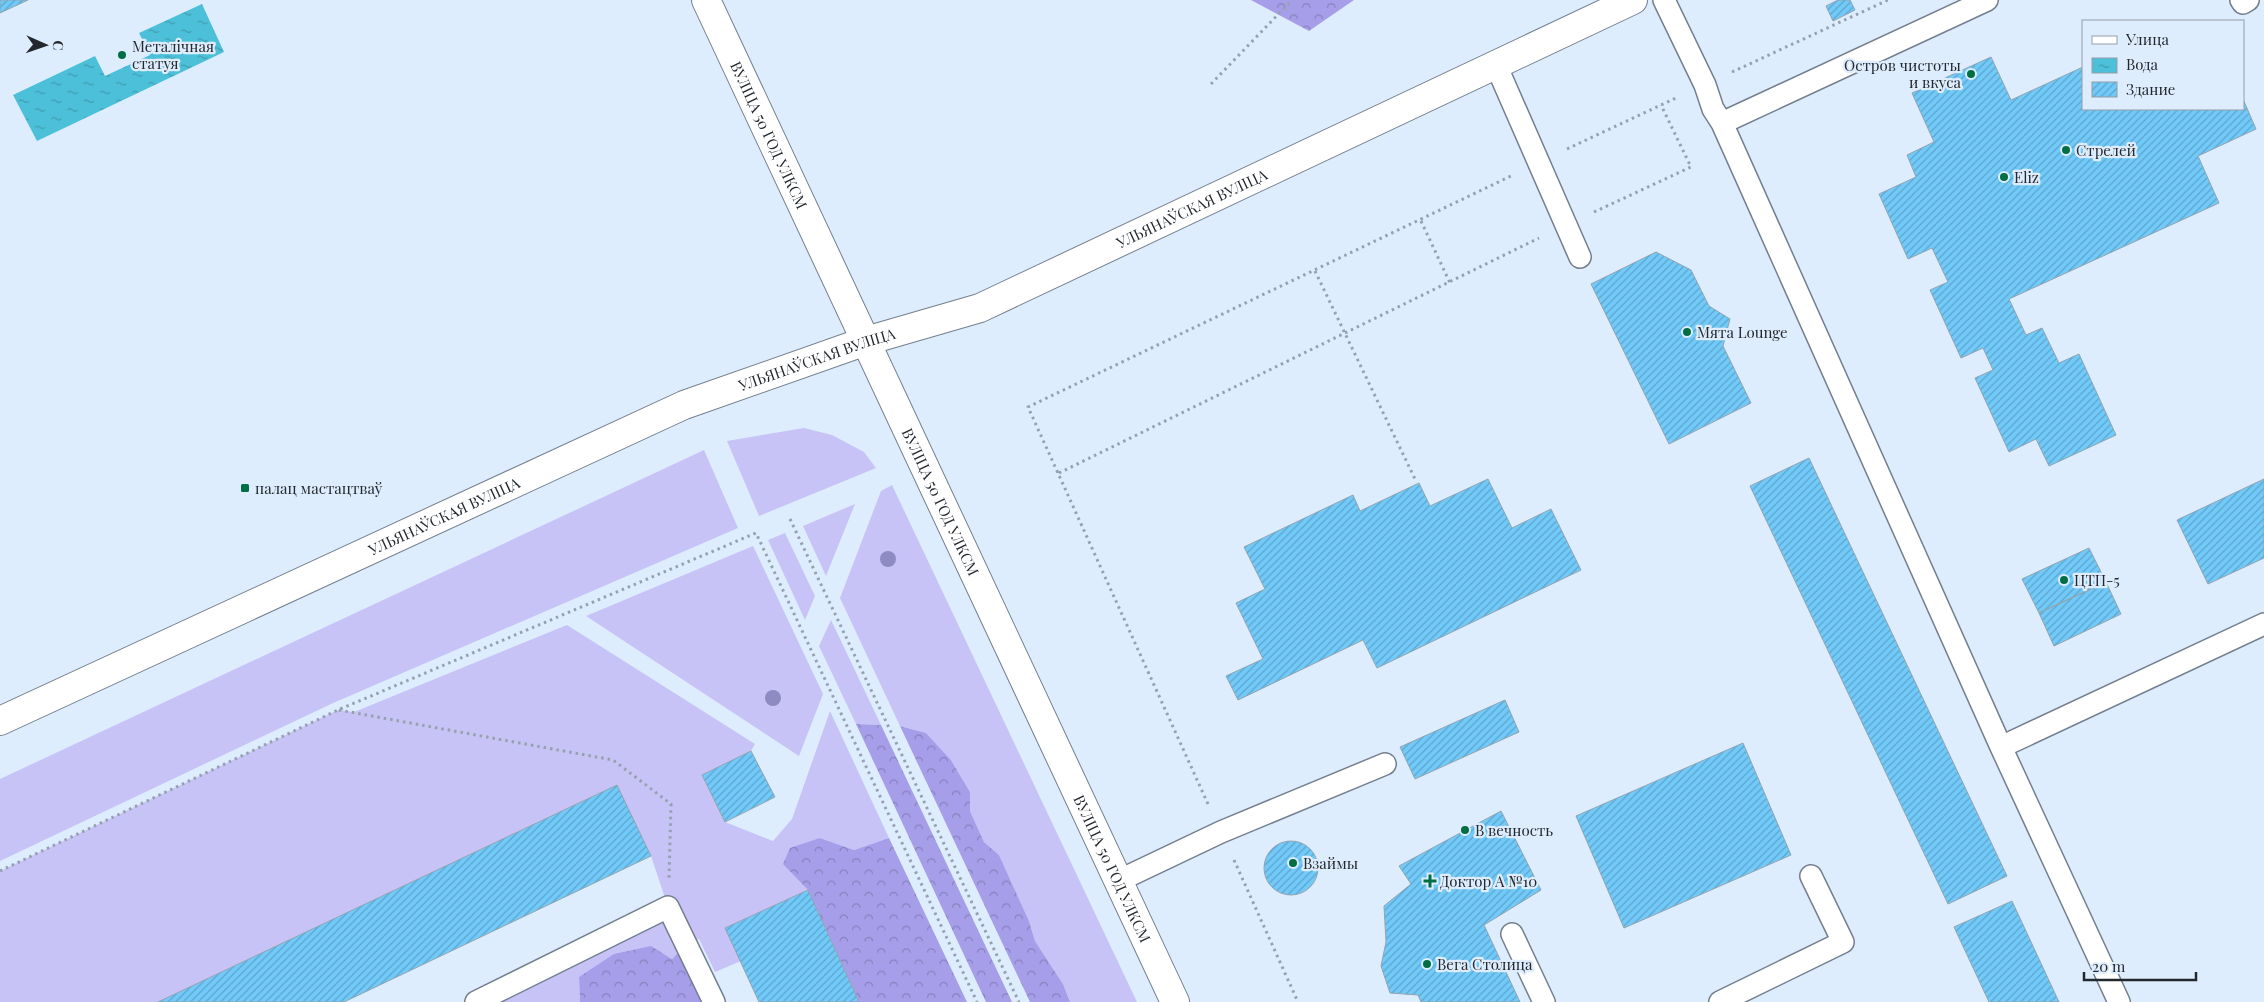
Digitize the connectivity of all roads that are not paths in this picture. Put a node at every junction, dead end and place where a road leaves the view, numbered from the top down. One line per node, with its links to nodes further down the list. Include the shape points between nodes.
1 (706, 0): 10 (main road, ВУЛІЦА 50 ГОД УЛКСМ)
2 (1633, 0): 7 (main road, УЛЬЯНАЎСКАЯ ВУЛІЦА)
3 (1664, 0): 8 (lane)
4 (1987, 0): 8 (lane)
5 (2241, 0): 6 (lane, via 2243,3)
6 (2248, 0)
7 (1496, 65): 9 (lane); 10 (main road, УЛЬЯНАЎСКАЯ ВУЛІЦА, via 980,308)
8 (1722, 123): 13 (lane)
9 (1580, 257)
10 (866, 341): 12 (main road, УЛЬЯНАЎСКАЯ ВУЛІЦА, via 684,404); 16 (main road, ВУЛІЦА 50 ГОД УЛКСМ)
11 (2264, 624): 13 (lane)
12 (0, 721)
13 (2001, 747): 23 (lane)
14 (1385, 764): 16 (lane, via 1221,832)
15 (1811, 876): 22 (lane, via 1843,942)
16 (1118, 881): 20 (main road, ВУЛІЦА 50 ГОД УЛКСМ)
17 (1512, 934): 21 (lane)
18 (476, 1002): 19 (lane, via 668,907)
19 (714, 1002)
20 (1175, 1002)
21 (1544, 1002)
22 (1720, 1002)
23 (2119, 1002)

